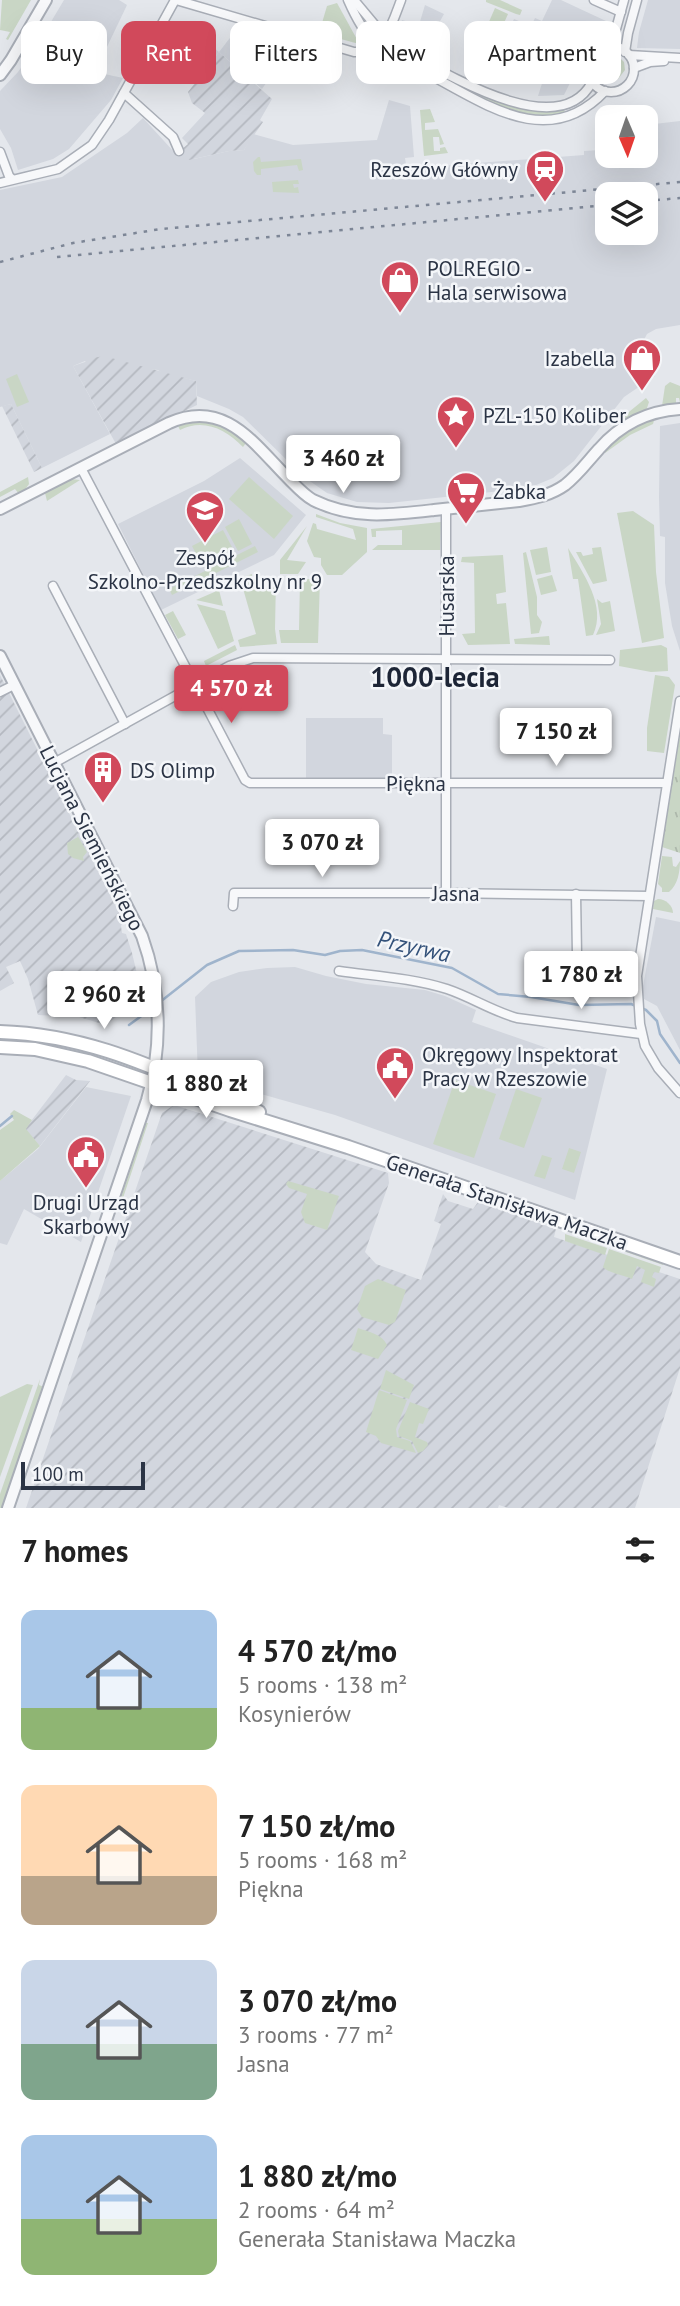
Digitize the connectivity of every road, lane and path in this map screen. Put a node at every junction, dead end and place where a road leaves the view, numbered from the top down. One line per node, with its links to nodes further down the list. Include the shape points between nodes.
1 (46, 0): 20 (street)
2 (175, 0): 15 (street); 26 (street)
3 (348, 0): 10 (street)
4 (354, 0): 11 (street)
5 (401, 0): 12 (street)
6 (594, 0): 9 (street)
7 (624, 0): 9 (street)
8 (637, 0): 16 (street)
9 (621, 12): 13 (street)
10 (358, 21)
11 (372, 21)
12 (392, 21)
13 (618, 21)
14 (621, 49): 16 (street)
15 (356, 52)
16 (627, 53): 17 (street); 19 (street)
17 (670, 58): 18 (street); 19 (street)
18 (680, 58)
19 (634, 68): 25 (street, via 626,86)
20 (0, 75)
21 (446, 84): 25 (street, via 483,105 525,118 551,120 588,107)
22 (468, 84): 23 (street, via 519,103 552,107 583,96)
23 (591, 84)
24 (595, 84): 25 (street)
25 (605, 91)
26 (124, 93): 27 (street, via 173,137); 29 (street, via 98,138 74,160 50,173)
27 (179, 151)
28 (0, 152): 29 (street)
29 (12, 179): 30 (street)
30 (0, 183)
31 (680, 409): 34 (street, via 650,414 618,431 572,478 538,498)
32 (81, 468): 33 (street); 34 (street, via 183,417 207,415 240,430 309,498 326,506 373,516); 40 (street)
33 (0, 509)
34 (446, 509): 37 (street, Husarska)
35 (53, 586): 43 (street)
36 (0, 656): 39 (street, Lucjana Siemieńskiego)
37 (446, 657): 38 (street); 40 (street, via 253,657); 45 (street, Husarska)
38 (610, 660)
39 (14, 685): 41 (street); 44 (street, Lucjana Siemieńskiego)
40 (195, 686): 43 (street); 45 (street, Piękna, via 240,775 250,783)
41 (0, 692)
42 (680, 701): 46 (street)
43 (125, 724): 44 (street)
44 (54, 763): 56 (street, Lucjana Siemieńskiego, via 142,936 156,992)
45 (446, 783): 46 (street, Piękna); 47 (street, Husarska)
46 (667, 783): 49 (street)
47 (446, 892): 48 (street, Jasna); 50 (street, Jasna, via 233,893)
48 (576, 894): 49 (street, Jasna); 51 (street)
49 (649, 896): 53 (street, via 638,961)
50 (233, 906)
51 (577, 955)
52 (339, 971): 53 (street, via 447,989 517,1018)
53 (641, 1029): 58 (street, via 654,1062)
54 (2, 1032): 56 (main road, Generała Stanisława Maczka, via 84,1043)
55 (2, 1047): 57 (main road, Generała Stanisława Maczka, via 57,1053)
56 (155, 1068): 57 (street, Lucjana Siemieńskiego); 59 (main road, Generała Stanisława Maczka)
57 (152, 1083): 59 (main road, Generała Stanisława Maczka); 61 (street, Lucjana Siemieńskiego)
58 (680, 1093)
59 (334, 1142): 60 (main road, Generała Stanisława Maczka)
60 (680, 1262)
61 (8, 1508)

